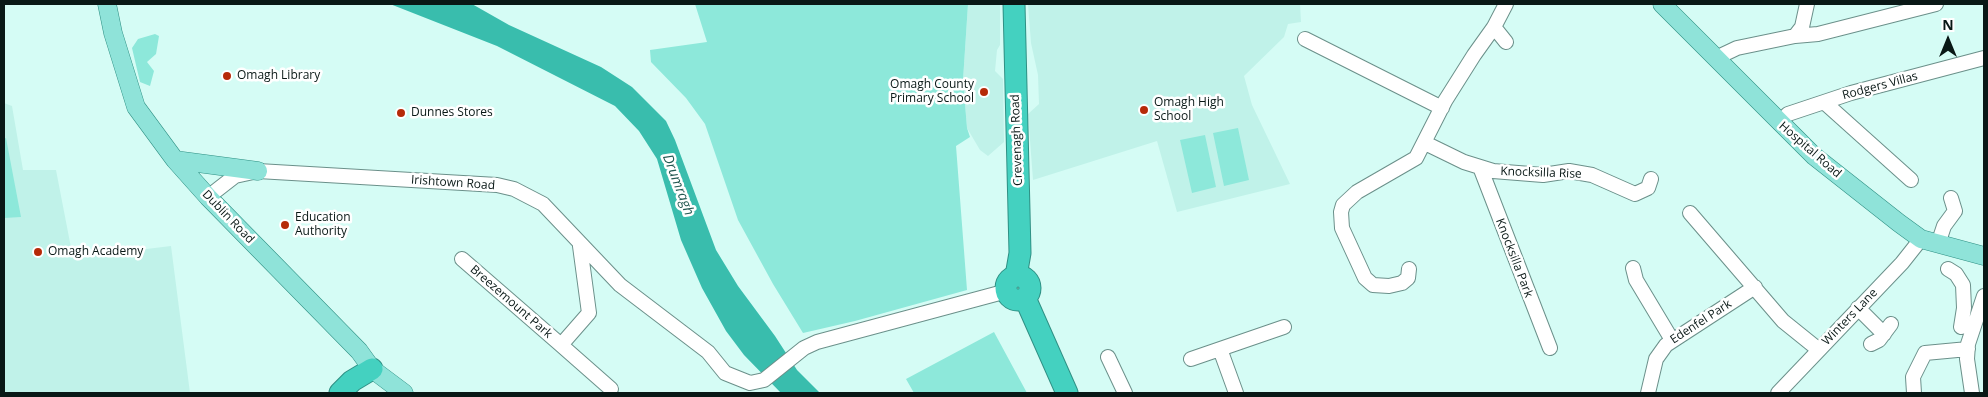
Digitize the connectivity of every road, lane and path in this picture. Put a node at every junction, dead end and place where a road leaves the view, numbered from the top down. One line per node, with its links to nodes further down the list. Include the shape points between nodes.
1 (107, 4): 17 (main road, Dublin Road, via 136,107)
2 (1014, 4): 33 (highway, Crevenagh Road, via 1020,253)
3 (1506, 4): 7 (street)
4 (1662, 4): 11 (main road, Hospital Road)
5 (1807, 4): 8 (street, via 1802,27)
6 (1936, 4): 8 (street, via 1818,34)
7 (1494, 27): 10 (street); 14 (street)
8 (1795, 36): 11 (street, via 1738,48)
9 (1305, 39): 14 (street)
10 (1506, 42)
11 (1718, 57): 15 (main road, Hospital Road)
12 (1984, 58): 13 (street, Rodgers Villas)
13 (1824, 102): 15 (street, Rodgers Villas, via 1788,114); 21 (street)
14 (1442, 108): 16 (street)
15 (1779, 123): 25 (main road, Hospital Road, via 1814,156)
16 (1425, 143): 18 (street, Knocksilla Rise); 31 (street, via 1416,158 1357,192 1343,205 1341,212 1342,228 1364,278 1373,285 1390,286 1408,278)
17 (175, 160): 19 (main road); 22 (main road, Dublin Road)
18 (1480, 167): 20 (street, Knocksilla Rise, via 1533,174 1569,171 1592,174 1635,194 1648,188); 43 (street, Knocksilla Park)
19 (258, 171): 22 (street, Irishtown Road, via 235,176); 27 (street, Irishtown Road, via 514,189 543,204)
20 (1651, 179)
21 (1911, 180)
22 (208, 197): 49 (main road, Dublin Road, via 359,351)
23 (1951, 198): 26 (street, via 1955,211 1944,226)
24 (1690, 213): 34 (street)
25 (1921, 239): 26 (main road, Hospital Road); 37 (street, Winters Lane)
26 (1938, 244): 28 (main road, Hospital Road)
27 (580, 246): 33 (street, Irishtown Road, via 620,285 708,352 725,373 750,383 764,380 804,348 832,337); 42 (street, Breezemount Park, via 589,313)
28 (1984, 256)
29 (462, 258): 42 (street, Breezemount Park)
30 (1633, 268): 40 (street, via 1636,280)
31 (1409, 269)
32 (1948, 269): 36 (street, via 1963,285)
33 (1016, 288): 54 (highway)
34 (1755, 288): 40 (street, Edenfel Park); 46 (street, via 1783,321)
35 (1984, 298): 36 (street); 45 (street)
36 (1964, 299): 39 (street)
37 (1858, 308): 41 (street, via 1888,329); 46 (street, Winters Lane)
38 (1284, 327): 44 (street)
39 (1961, 327)
40 (1672, 340): 57 (street, Edenfel Park, via 1656,359)
41 (1871, 344)
42 (561, 346): 50 (street, Breezemount Park)
43 (1550, 348)
44 (1220, 349): 48 (street); 56 (street)
45 (1968, 349): 59 (street, via 1925,353 1913,378); 60 (street)
46 (1818, 350): 58 (street, Winters Lane)
47 (1108, 357): 55 (street)
48 (1191, 359)
49 (372, 370): 51 (highway, via 352,381); 52 (highway, via 369,384); 53 (main road, Dublin Road)
50 (611, 389)
51 (340, 393)
52 (360, 393)
53 (404, 393)
54 (1067, 393)
55 (1125, 393)
56 (1236, 393)
57 (1648, 393)
58 (1778, 393)
59 (1914, 393)
60 (1972, 393)

